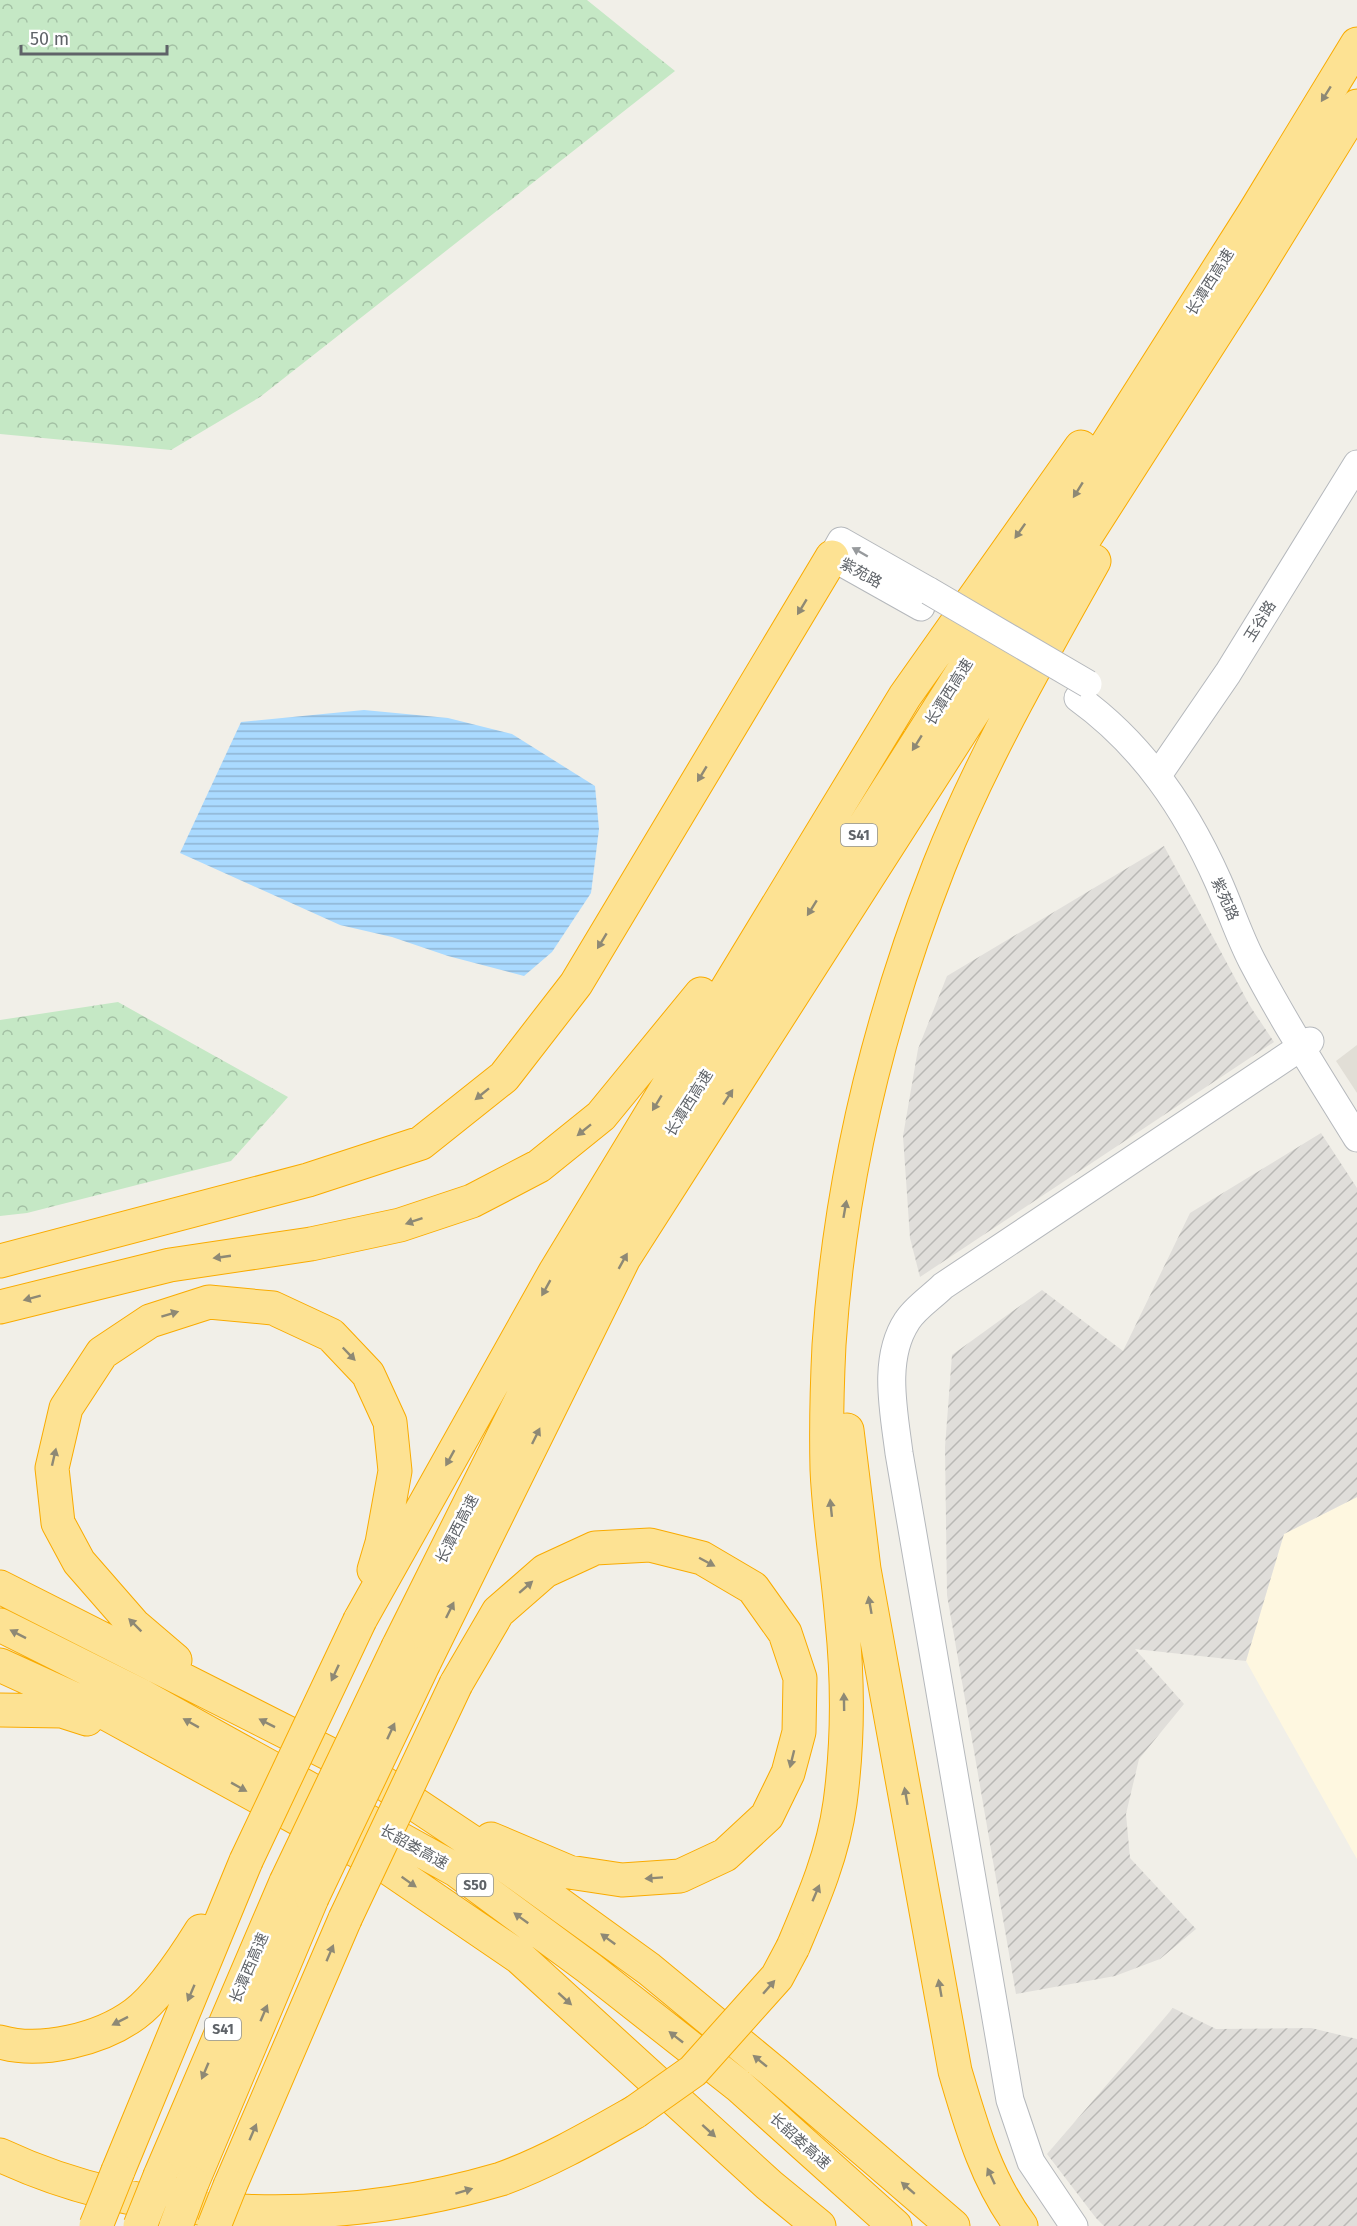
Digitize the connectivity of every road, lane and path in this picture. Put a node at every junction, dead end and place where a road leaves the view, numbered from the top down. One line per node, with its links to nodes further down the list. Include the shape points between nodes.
1 (1357, 44): 3 (highway, 长潭西高速 / S41, one-way to 3)
2 (1357, 106): 4 (highway, 长潭西高速 / S41)
3 (1254, 213): 9 (highway, one-way to 9, via 937,649); 19 (highway, 长潭西高速 / S41, one-way to 19, via 599,1244)
4 (1248, 283): 13 (highway, one-way to 4, via 865,1094 895,987 940,862 1009,715); 19 (highway, 长潭西高速 / S41, one-way to 4, via 624,1258)
5 (1357, 464): 8 (street, 玉谷路)
6 (1357, 484): 8 (street, 玉谷路, via 1237,679)
7 (832, 557): 8 (street, 紫苑路, bridge, via 842,541 926,599 1083,691 1137,727); 14 (highway, one-way to 14, via 576,984 504,1077 421,1143 308,1180)
8 (1165, 773): 10 (street, 紫苑路, via 1196,812)
9 (841, 804): 15 (highway, one-way to 15, via 684,1018 601,1116 539,1166 472,1201 400,1225 311,1244 170,1265); 17 (highway, one-way to 17, via 555,1272)
10 (1309, 1050): 11 (street, 紫苑路); 12 (street, 紫苑路); 39 (street, via 944,1286 907,1321 894,1356 892,1392 899,1453 1010,2100 1031,2162); 40 (street, via 957,1295 925,1324 910,1355 906,1398 912,1455 1025,2098 1044,2156)
11 (1357, 1116)
12 (1357, 1138)
13 (838, 1248): 28 (highway, one-way to 13, bridge, via 54,2183 111,2202 192,2218 277,2221 343,2215 421,2204 501,2179 570,2150 635,2112 693,2071 777,1977 793,1947 825,1871 841,1792 845,1728 843,1626 827,1470 829,1347); 38 (highway, one-way to 13, via 1005,2205 976,2143 955,2071 864,1569 849,1460)
14 (0, 1261)
15 (0, 1307)
16 (0, 1587): 21 (highway)
17 (360, 1620): 21 (highway, one-way to 17, via 135,1625 79,1562 58,1523 52,1468 66,1408 102,1353 150,1320 209,1302 273,1308 331,1335 368,1374 390,1422 395,1471 382,1543); 25 (highway, one-way to 25, bridge)
18 (0, 1625): 36 (highway, 长韶娄高速 / S50, one-way to 18, via 739,2086 456,1870 140,1695)
19 (411, 1655): 26 (highway, 长潭西高速 / S41, bridge)
20 (0, 1665): 23 (highway, 长韶娄高速 / S50, via 107,1714)
21 (228, 1703): 24 (highway, one-way to 21, via 373,1776)
22 (0, 1710): 23 (highway, via 62,1711)
23 (157, 1742): 29 (highway, 长韶娄高速 / S50, one-way to 29, via 390,1869 519,1958)
24 (418, 1806): 33 (highway, one-way to 24, bridge, via 345,1919 456,1684 498,1612 544,1571 596,1548 650,1545 702,1558 753,1588 785,1633 800,1678 799,1732 788,1773 767,1816 725,1855 680,1876 622,1880 568,1872); 37 (highway, one-way to 24, via 649,1969)
25 (246, 1862): 27 (highway, one-way to 27, via 179,1965 136,2014 79,2042 17,2047); 30 (highway, one-way to 30, bridge)
26 (299, 1890): 31 (highway, 长潭西高速 / S41, one-way to 31, bridge, via 160,2176); 32 (highway, 长潭西高速 / S41, one-way to 26, bridge)
27 (0, 2042)
28 (0, 2155)
29 (769, 2185): 34 (highway); 35 (highway, 长韶娄高速 / S50)
30 (96, 2226)
31 (140, 2226)
32 (176, 2226)
33 (214, 2226)
34 (809, 2226)
35 (819, 2226)
36 (895, 2226)
37 (953, 2226)
38 (1021, 2226)
39 (1074, 2226)
40 (1091, 2226)

